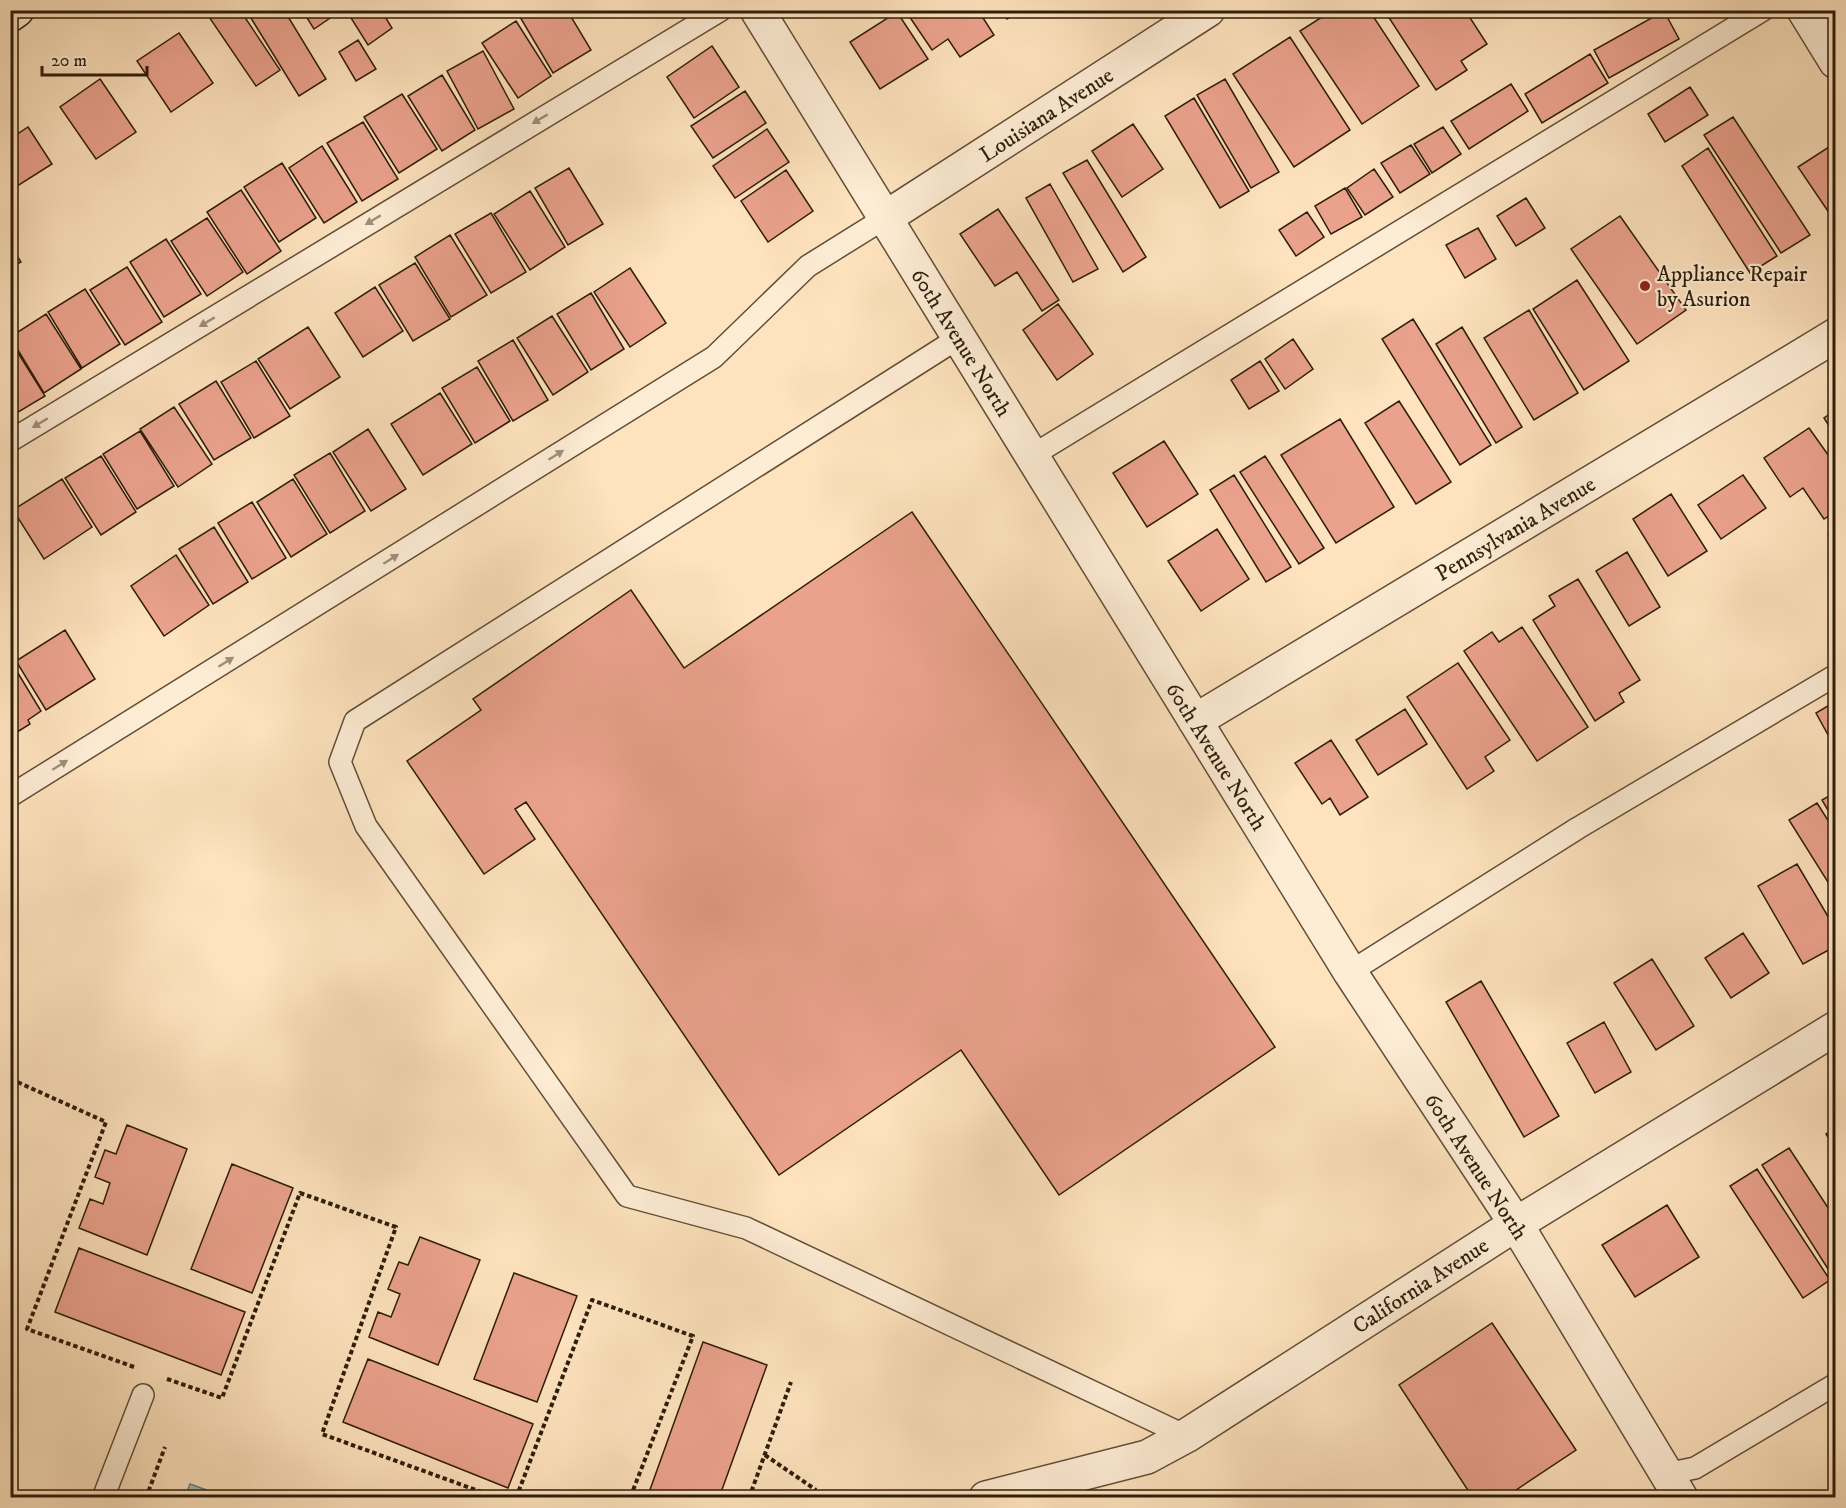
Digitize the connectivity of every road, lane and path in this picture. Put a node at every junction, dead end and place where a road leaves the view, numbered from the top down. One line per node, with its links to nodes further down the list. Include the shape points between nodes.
1 (17, 10): 7 (street)
2 (721, 10): 12 (lane, one-way to 12)
3 (758, 10): 9 (street, 60th Avenue North)
4 (1208, 10): 9 (street, Louisiana Avenue)
5 (1763, 10): 13 (lane)
6 (1804, 10): 8 (street)
7 (10, 15)
8 (1836, 62)
9 (885, 218): 11 (street, 60th Avenue North); 16 (lane, one-way to 9, via 714,357 807,266)
10 (1836, 334): 15 (street, Pennsylvania Avenue)
11 (960, 337): 13 (street, 60th Avenue North); 26 (lane, via 355,722 340,762 366,826 627,1196 746,1228)
12 (10, 441)
13 (1033, 455): 15 (street, 60th Avenue North)
14 (1836, 675): 17 (lane, via 1578,828)
15 (1195, 721): 17 (street, 60th Avenue North)
16 (10, 796)
17 (1350, 972): 20 (street, 60th Avenue North)
18 (1836, 1028): 20 (street, California Avenue)
19 (10, 1092): 21 (path, via 15,1081 106,1122 27,1329)
20 (1516, 1224): 26 (street, California Avenue); 29 (street, 60th Avenue North)
21 (144, 1371)
22 (165, 1378): 34 (path, via 222,1398 300,1193 396,1227 322,1434)
23 (791, 1382): 28 (path)
24 (1836, 1384): 29 (lane, via 1695,1468)
25 (143, 1395): 32 (lane)
26 (1186, 1436): 31 (street, California Avenue, via 1147,1457)
27 (165, 1447): 33 (path)
28 (765, 1455): 30 (path); 37 (path)
29 (1674, 1486)
30 (816, 1490)
31 (1037, 1491): 38 (street, California Avenue)
32 (104, 1497)
33 (146, 1497)
34 (498, 1497)
35 (516, 1497): 36 (path, via 591,1300 693,1336)
36 (630, 1497)
37 (749, 1497)
38 (986, 1497)

